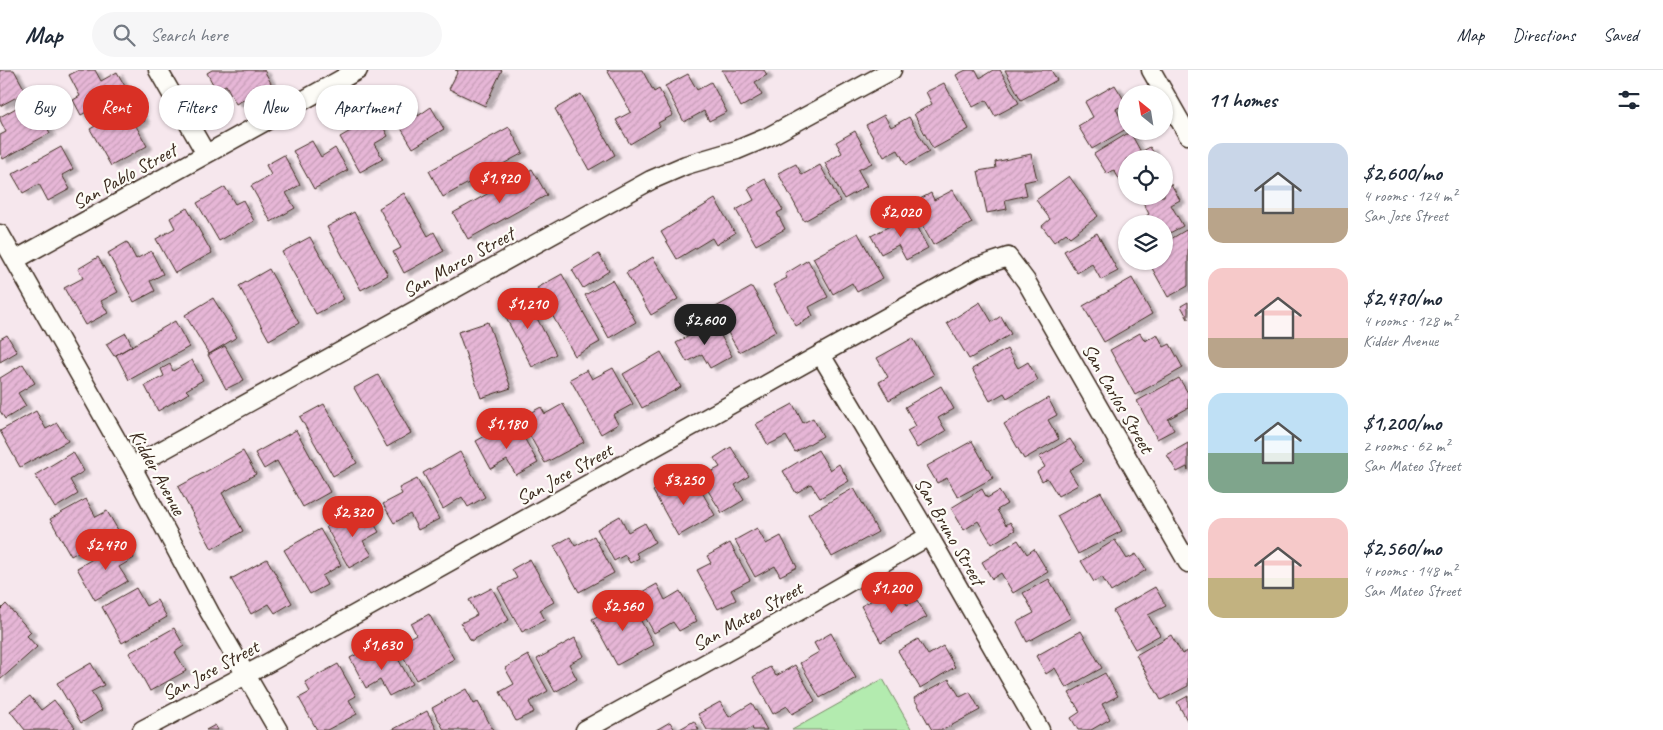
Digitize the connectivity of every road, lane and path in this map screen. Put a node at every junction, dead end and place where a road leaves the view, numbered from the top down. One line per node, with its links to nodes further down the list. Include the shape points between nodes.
1 (158, 70): 6 (street)
2 (358, 70): 6 (street, San Pablo Street)
3 (892, 70): 11 (street, San Marco Street, via 768,137 651,180)
4 (1151, 70): 5 (street)
5 (1188, 135)
6 (206, 154): 9 (street, San Pablo Street)
7 (0, 234): 9 (street, Kidder Avenue)
8 (1008, 257): 10 (street, San Jose Street, via 975,268); 13 (street, San Carlos Street, via 1026,281)
9 (15, 260): 11 (street, Kidder Avenue)
10 (821, 355): 12 (street, San Bruno Street); 14 (street, San Jose Street)
11 (132, 467): 14 (street, Kidder Avenue)
12 (929, 536): 17 (street, San Mateo Street); 18 (street, San Bruno Street)
13 (1188, 563)
14 (246, 675): 15 (street, San Jose Street); 16 (street, Kidder Avenue)
15 (142, 730)
16 (278, 730)
17 (584, 730)
18 (1040, 730)

